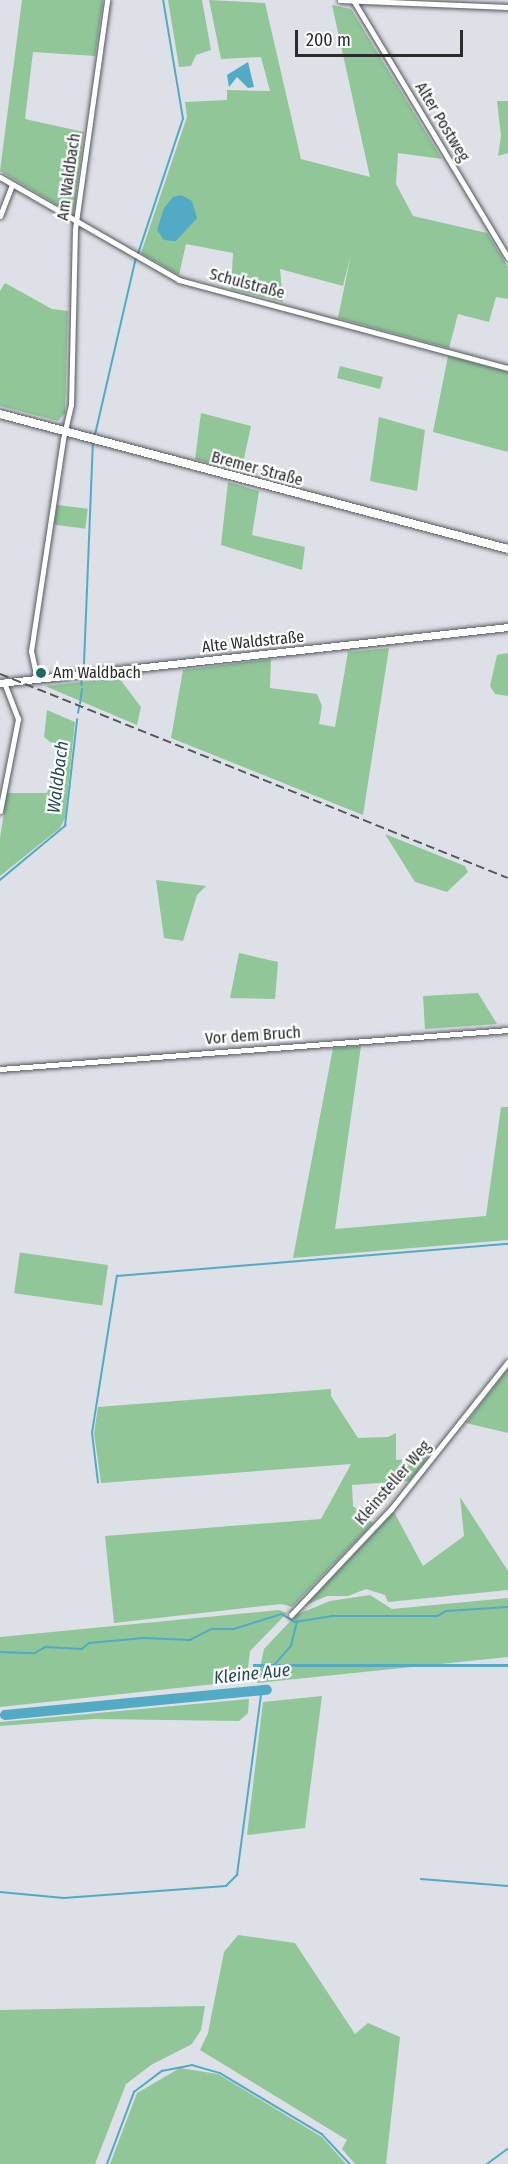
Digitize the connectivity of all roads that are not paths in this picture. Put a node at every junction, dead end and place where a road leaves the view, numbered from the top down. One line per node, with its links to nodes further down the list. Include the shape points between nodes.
1 (107, 0): 8 (street, Am Waldbach)
2 (340, 0): 3 (street)
3 (353, 0): 4 (street); 9 (street, Alter Postweg)
4 (508, 7)
5 (0, 177): 6 (street, Schulstraße)
6 (12, 185): 7 (street); 8 (street, Schulstraße)
7 (0, 216)
8 (76, 221): 10 (street, Schulstraße, via 179,280); 12 (street, Am Waldbach, via 71,405)
9 (508, 258)
10 (508, 368)
11 (0, 414): 12 (main road, Bremer Straße)
12 (65, 431): 13 (main road, Bremer Straße); 15 (street, Am Waldbach, via 31,651)
13 (508, 549)
14 (508, 627): 15 (street, Alte Waldstraße)
15 (37, 679): 16 (street, Alte Waldstraße)
16 (2, 682): 17 (street, via 18,719)
17 (0, 811)
18 (508, 1030): 19 (street, Vor dem Bruch)
19 (0, 1069)
20 (508, 1362): 21 (street, Kleinsteller Weg, via 391,1509)
21 (291, 1615)

